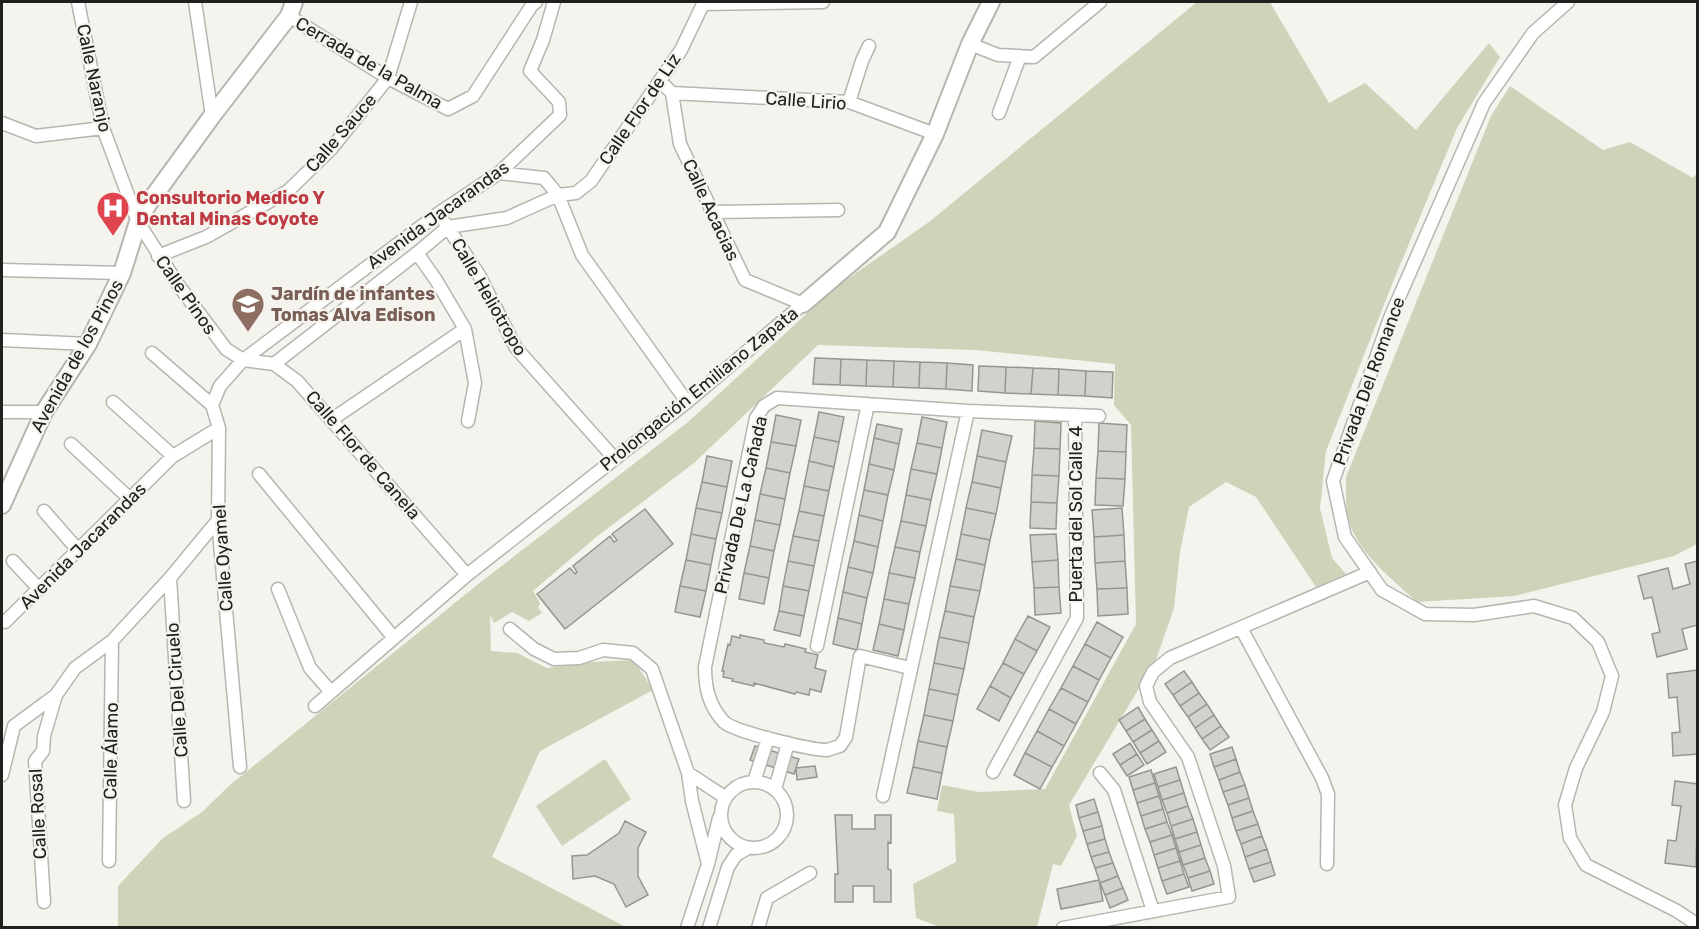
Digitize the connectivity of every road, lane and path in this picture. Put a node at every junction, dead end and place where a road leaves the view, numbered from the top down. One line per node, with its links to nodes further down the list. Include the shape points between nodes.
1 (78, 2): 22 (street, Calle Naranjo)
2 (195, 2): 20 (street)
3 (411, 2): 15 (street, Calle Sauce)
4 (531, 2): 15 (street, Cerrada de la Palma, via 473,96 448,109)
5 (554, 2): 24 (street, Avenida Jacarandas, via 530,71 559,102 560,115)
6 (823, 2): 10 (street)
7 (991, 2): 12 (street, Prolongación Emiliano Zapata)
8 (1100, 2): 14 (street, via 1034,57)
9 (1568, 2): 65 (street, Privada Del Romance, via 1533,33 1484,103 1390,318 1333,481 1345,537)
10 (704, 3): 16 (street, Calle Flor de Liz)
11 (291, 9): 15 (street, Cerrada de la Palma); 20 (street, Avenida de los Pinos)
12 (970, 44): 14 (street, via 998,55); 23 (street, Prolongación Emiliano Zapata)
13 (869, 46): 18 (street)
14 (1020, 56): 19 (street)
15 (388, 78): 32 (street, Calle Sauce, via 331,149 288,191 206,237)
16 (661, 82): 17 (street); 25 (street, Calle Flor de Liz, via 591,181 576,193)
17 (672, 93): 18 (street, Calle Lirio); 27 (street, Calle Acacias, via 680,144)
18 (849, 102): 23 (street, Calle Lirio)
19 (999, 113)
20 (213, 116): 29 (street, Avenida de los Pinos)
21 (2, 123): 22 (street, via 36,136)
22 (102, 128): 29 (street, Calle Naranjo)
23 (935, 134): 35 (street, Prolongación Emiliano Zapata, via 887,232)
24 (499, 173): 25 (street, via 544,178); 28 (street, Avenida Jacarandas)
25 (558, 195): 30 (street, Avenida Jacarandas, via 507,218); 43 (street, via 582,255)
26 (838, 210): 27 (street)
27 (712, 212): 35 (street, Calle Acacias, via 745,280)
28 (439, 213): 30 (street, Calle Heliotropo); 40 (street, Avenida Jacarandas)
29 (138, 222): 32 (street, Calle Pinos); 34 (street, Avenida de los Pinos)
30 (448, 227): 31 (street, Avenida Jacarandas); 56 (street, Calle Heliotropo, via 479,275 516,348)
31 (417, 253): 36 (street); 41 (street, Avenida Jacarandas)
32 (158, 256): 40 (street, Calle Pinos, via 211,332)
33 (2, 270): 34 (street)
34 (122, 273): 38 (street, Avenida de los Pinos)
35 (803, 304): 43 (street, Prolongación Emiliano Zapata)
36 (465, 329): 51 (street); 52 (street, via 475,383)
37 (2, 340): 38 (street)
38 (88, 344): 48 (street, Avenida de los Pinos)
39 (152, 353): 45 (street)
40 (243, 360): 41 (street, Calle Flor de Canela); 45 (street, via 220,386)
41 (274, 364): 51 (street, Calle Flor de Canela, via 297,381)
42 (113, 402): 55 (street)
43 (687, 402): 56 (street, Prolongación Emiliano Zapata)
44 (868, 404): 47 (street, Privada De La Cañada); 75 (street); 80 (street, Privada De La Cañada, via 777,398 764,406 756,418 705,667 705,687 726,724)
45 (212, 405): 53 (street, Calle Oyamel)
46 (2, 411): 48 (street)
47 (968, 411): 49 (street, Privada De La Cañada); 76 (street)
48 (44, 412): 58 (street, Avenida de los Pinos)
49 (1076, 415): 50 (street, Privada De La Cañada); 83 (street, Puerta del Sol Calle 4, via 1077,618)
50 (1099, 416)
51 (332, 420): 66 (street, Calle Flor de Canela)
52 (468, 421)
53 (219, 428): 55 (street, Avenida Jacarandas); 62 (street, Calle Oyamel)
54 (71, 444): 59 (street)
55 (173, 456): 59 (street, Avenida Jacarandas)
56 (615, 459): 66 (street, Prolongación Emiliano Zapata)
57 (259, 474): 73 (street)
58 (6, 484): 60 (street, Avenida de los Pinos)
59 (130, 499): 63 (street, Avenida Jacarandas)
60 (2, 506)
61 (44, 511): 63 (street)
62 (218, 520): 67 (street); 82 (street, Calle Oyamel)
63 (78, 550): 68 (street, Avenida Jacarandas)
64 (13, 561): 68 (street)
65 (1370, 572): 71 (street); 100 (street, Privada Del Romance, via 1382,590 1425,614 1474,615 1534,606 1574,618 1598,642 1612,676 1603,712 1576,768 1565,805 1570,838 1586,865)
66 (467, 575): 73 (street, Prolongación Emiliano Zapata)
67 (170, 578): 74 (street); 91 (street, Calle Del Ciruelo)
68 (39, 589): 70 (street, Avenida Jacarandas)
69 (278, 589): 77 (street, via 310,668)
70 (5, 622)
71 (1240, 628): 96 (street, via 1322,777 1328,794); 99 (street, via 1170,658 1153,672 1146,687 1150,702 1188,757 1224,866 1229,897)
72 (510, 629): 84 (street, via 534,649 554,659 579,658 603,650 633,653 652,669)
73 (394, 638): 77 (street, Prolongación Emiliano Zapata)
74 (112, 641): 78 (street, via 75,668); 94 (street, Calle Álamo)
75 (817, 646)
76 (910, 668): 81 (street, Privada De La Cañada, via 860,656 846,736 840,746 826,750); 89 (street)
77 (332, 692): 79 (street, Prolongación Emiliano Zapata)
78 (56, 695): 86 (street, via 14,726); 98 (street, Calle Rosal, via 43,751 35,761)
79 (315, 706)
80 (768, 738): 81 (street, Privada De La Cañada); 87 (street)
81 (788, 742): 88 (street)
82 (240, 767)
83 (993, 772)
84 (688, 773): 90 (street); 95 (street)
85 (1101, 773): 99 (street, via 1114,790)
86 (2, 775)
87 (754, 782): 88 (street); 90 (street, via 733,789)
88 (775, 789): 93 (street, via 787,808 784,830 768,845)
89 (883, 796)
90 (726, 798): 92 (street)
91 (184, 801)
92 (721, 811): 93 (street, via 729,837); 95 (street)
93 (747, 848): 102 (street, via 728,867)
94 (109, 861)
95 (708, 864): 101 (street)
96 (1326, 864)
97 (810, 873): 103 (street, via 767,898)
98 (44, 903)
99 (1153, 911): 104 (street)
100 (1698, 925)
101 (687, 927)
102 (709, 927)
103 (758, 927)
104 (1063, 927)

